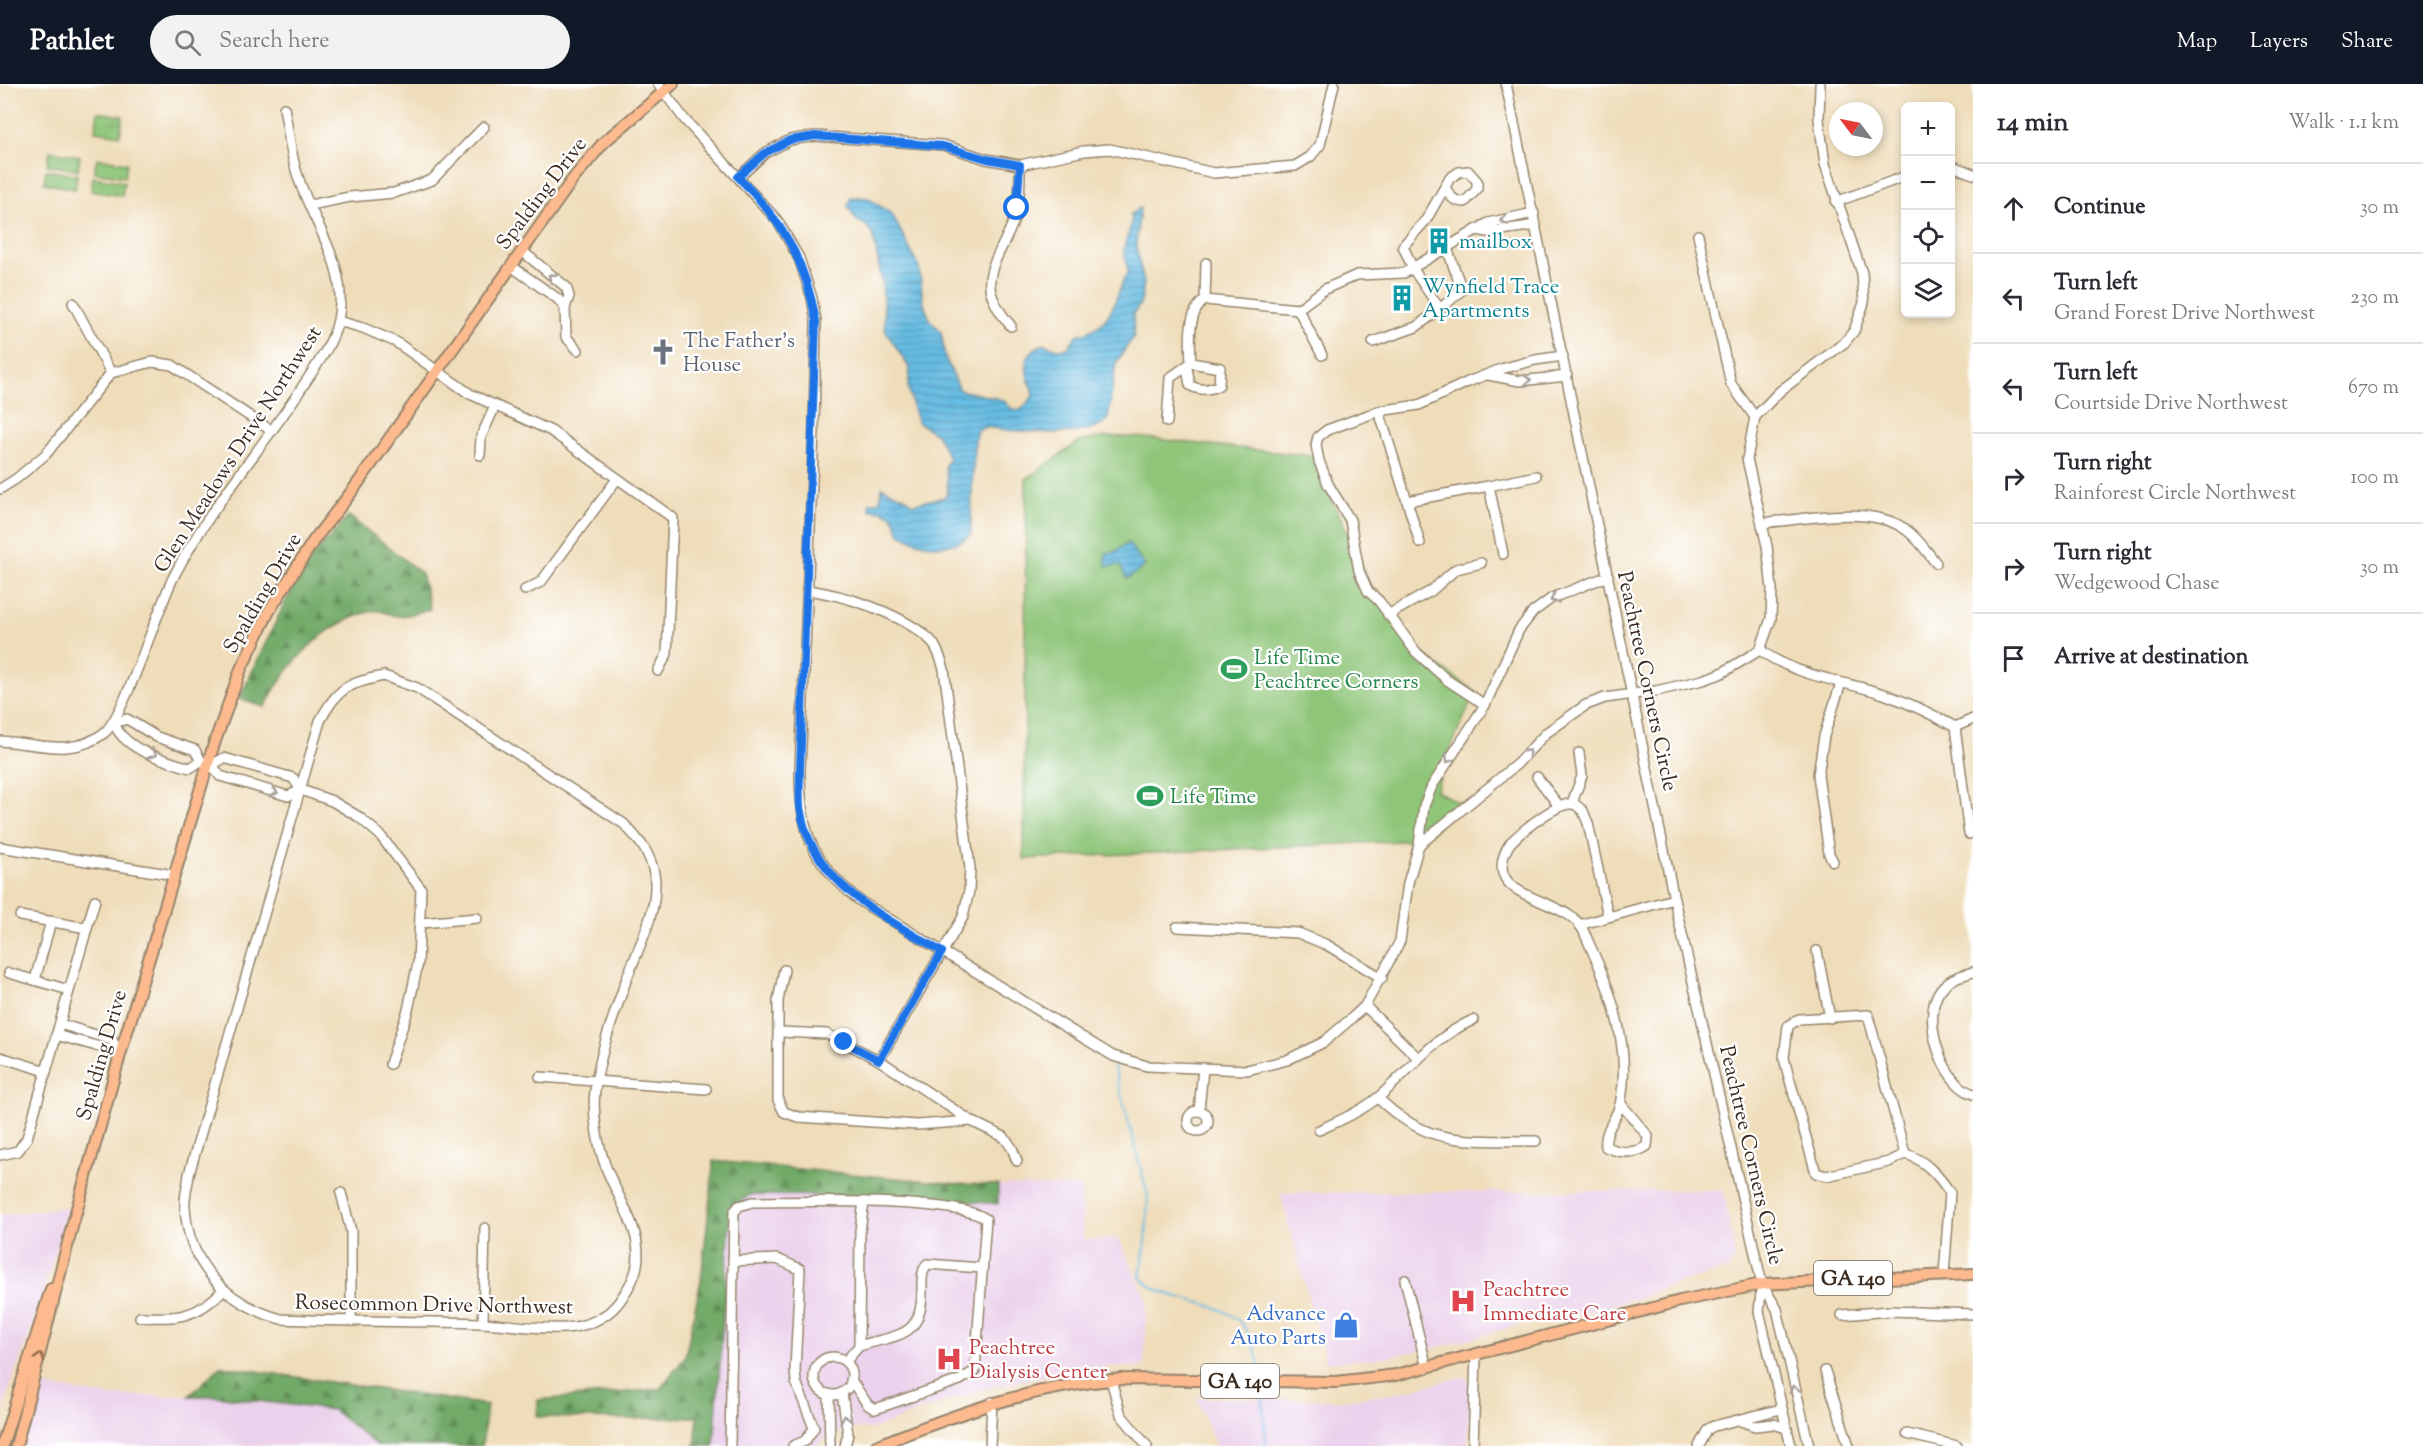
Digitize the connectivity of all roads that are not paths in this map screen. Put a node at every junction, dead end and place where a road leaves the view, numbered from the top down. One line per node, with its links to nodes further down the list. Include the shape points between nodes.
1 (673, 84): 5 (main road, Spalding Drive)
2 (1334, 84): 8 (street, via 1320,145 1295,166 1214,172 1110,149)
3 (1506, 84): 16 (street, Peachtree Corners Circle)
4 (1820, 84): 14 (street, via 1819,120 1825,164)
5 (660, 87): 11 (street); 21 (main road, Spalding Drive, via 604,142)
6 (284, 108): 15 (street, Glen Meadows Drive Northwest, via 296,171)
7 (484, 127): 15 (street, via 432,180 394,193)
8 (1020, 165): 11 (street, via 943,146 815,136 790,140 765,153); 31 (street, via 1017,208 993,260 990,280 998,310)
9 (1955, 167): 10 (street)
10 (1973, 174)
11 (738, 177): 58 (street, via 766,206 790,241 806,277 816,321)
12 (1901, 178): 14 (street)
13 (1445, 187): 24 (street, via 1426,220 1403,246)
14 (1836, 202): 42 (street, via 1862,273 1864,303 1854,331 1844,343 1780,391)
15 (310, 205): 30 (street, Glen Meadows Drive Northwest, via 334,257 340,289)
16 (1534, 213): 17 (street, Peachtree Corners Circle); 18 (street, one-way to 18, via 1488,223)
17 (1536, 225): 18 (street); 35 (street, Peachtree Corners Circle)
18 (1476, 230): 20 (street)
19 (1698, 235): 42 (street, via 1731,384)
20 (1447, 248): 24 (street); 29 (street, via 1462,290)
21 (522, 251): 23 (main road, Spalding Drive); 27 (street, one-way to 21, via 569,296 566,287)
22 (1206, 263): 25 (street)
23 (511, 266): 27 (street); 36 (main road, Spalding Drive)
24 (1413, 269): 28 (street, via 1404,273 1357,275 1325,289); 29 (street)
25 (1205, 300): 28 (street); 43 (street, via 1197,305 1193,315 1189,365 1170,378)
26 (72, 303): 37 (street)
27 (565, 308): 33 (street, via 566,337)
28 (1298, 309): 34 (street)
29 (1440, 309): 32 (street, via 1416,327)
30 (338, 321): 36 (street, via 396,342); 44 (street, Glen Meadows Drive Northwest, via 329,342)
31 (1011, 326)
32 (1373, 342)
33 (578, 350)
34 (1322, 355)
35 (1563, 356): 38 (street, via 1527,362); 39 (street, Peachtree Corners Circle)
36 (437, 371): 40 (street); 70 (main road, Spalding Drive, via 314,540 269,611 241,669)
37 (111, 373): 44 (street, via 152,362 172,365); 49 (street, via 46,454)
38 (1488, 375): 39 (street, one-way to 39, via 1520,381); 41 (street, via 1419,405)
39 (1567, 376): 56 (street, Peachtree Corners Circle)
40 (495, 406): 45 (street, via 481,437); 47 (street, via 551,431)
41 (1379, 411): 50 (street); 59 (street, via 1318,437 1318,461 1350,520 1359,571 1368,591)
42 (1755, 417): 51 (street, via 1747,459)
43 (1167, 422)
44 (272, 431): 66 (street, Glen Meadows Drive Northwest, via 221,499 174,576)
45 (480, 455)
46 (1536, 476): 48 (street)
47 (617, 479): 57 (street, via 542,582); 61 (street, via 673,518 667,654)
48 (1489, 486): 50 (street); 53 (street)
49 (0, 489)
50 (1407, 501): 52 (street)
51 (1762, 525): 55 (street, via 1862,515 1884,519 1908,531); 60 (street, via 1772,589 1772,619)
52 (1420, 543)
53 (1503, 554)
54 (1481, 563): 59 (street, via 1456,568 1436,587)
55 (1936, 563)
56 (1608, 576): 63 (street, Peachtree Corners Circle); 64 (street, one-way to 64, via 1552,598 1533,612 1520,630)
57 (525, 590)
58 (807, 590): 93 (street, via 800,770 800,807 807,835 838,884); 93 (street, via 841,595 889,616 927,637 937,650 944,669 970,868 963,917)
59 (1388, 615): 64 (street, via 1416,652 1447,680)
60 (1760, 650): 62 (street, via 1798,672); 63 (street, via 1703,680)
61 (658, 671)
62 (1841, 683): 67 (street, via 1912,705); 80 (street, via 1824,736 1818,775)
63 (1633, 693): 78 (street, one-way to 63, via 1568,716 1586,705); 82 (street, Peachtree Corners Circle)
64 (1485, 705): 78 (street, one-way to 78, via 1432,786 1424,806)
65 (1973, 719): 67 (street)
66 (114, 723): 68 (street, Glen Meadows Drive Northwest, via 87,744 56,749); 70 (street, via 127,719 157,736 195,750); 70 (street, one-way to 70, via 118,734 150,754 190,768)
67 (1955, 727): 77 (street)
68 (0, 741)
69 (1579, 753): 75 (street, via 1582,776)
70 (207, 763): 71 (street, via 224,758); 73 (street, via 220,776); 81 (main road, Spalding Drive)
71 (257, 768): 73 (street); 74 (street, via 293,778)
72 (1537, 777): 76 (street)
73 (252, 786): 74 (street, one-way to 74, via 288,796)
74 (301, 790): 88 (street, via 360,817 380,835 421,889); 114 (street, Rosecommon Drive Northwest, via 320,721 329,703 352,682 384,675 417,688 624,824 647,849 654,873 654,893 605,1040); 136 (street, Rosecommon Drive Northwest, via 189,1174 185,1205 191,1238 203,1268)
75 (1572, 803): 76 (street); 85 (street, via 1583,811 1588,823)
76 (1559, 806): 89 (street, via 1511,843 1504,856 1503,873 1508,884 1551,904)
77 (1969, 834)
78 (1419, 846): 97 (street, via 1408,883 1400,941)
79 (0, 847): 81 (street)
80 (1833, 861)
81 (174, 875): 106 (main road, Spalding Drive)
82 (1674, 899): 85 (street); 135 (street, Peachtree Corners Circle)
83 (95, 900): 91 (street)
84 (20, 916): 87 (street)
85 (1608, 916): 89 (street)
86 (477, 918): 88 (street)
87 (51, 921): 91 (street); 98 (street)
88 (421, 923): 110 (street, via 408,1010)
89 (1580, 925): 118 (street, via 1606,981 1624,1052)
90 (1177, 927): 97 (street, via 1298,933 1327,945)
91 (87, 928): 99 (street)
92 (1816, 951): 101 (street)
93 (942, 952): 109 (street); 111 (street, via 1113,1056 1140,1065)
94 (784, 970): 104 (street, via 778,1001)
95 (1973, 972): 116 (street, via 1950,979 1939,992 1934,1035 1951,1077)
96 (9, 973): 98 (street)
97 (1382, 978): 100 (street)
98 (35, 980): 99 (street)
99 (69, 990): 103 (street)
100 (1365, 1005): 108 (street); 111 (street, via 1324,1042 1287,1060 1247,1070)
101 (1830, 1018): 123 (street, via 1868,1015); 123 (street, via 1799,1019 1788,1026 1785,1043 1786,1070 1816,1173 1826,1176 1878,1165)
102 (1473, 1020): 108 (street, via 1449,1032)
103 (60, 1024): 105 (street); 106 (street, Spalding Drive, via 112,1040)
104 (780, 1032): 109 (street, via 827,1034); 120 (street, via 778,1100 784,1112 798,1117 917,1125)
105 (56, 1035): 106 (street, Spalding Drive, via 111,1050); 112 (street)
106 (119, 1047): 128 (main road, Spalding Drive)
107 (0, 1057): 112 (street)
108 (1417, 1057): 117 (street)
109 (879, 1060): 120 (street)
110 (390, 1064)
111 (1203, 1068): 119 (street)
112 (46, 1071): 124 (street, via 27,1138 18,1151)
113 (540, 1077): 114 (street)
114 (597, 1083): 115 (street); 141 (street, Rosecommon Drive Northwest, via 601,1148 638,1250 639,1265 633,1281 609,1312 584,1326)
115 (706, 1089)
116 (1973, 1094)
117 (1378, 1098): 121 (street); 122 (street, via 1407,1124 1435,1136)
118 (1621, 1104): 118 (street, via 1605,1138 1606,1147 1618,1153 1640,1151 1647,1146 1648,1136)
119 (1199, 1111)
120 (971, 1120): 125 (street, via 1004,1137)
121 (1318, 1130)
122 (1536, 1141)
123 (1905, 1154): 133 (street, via 1915,1156 1950,1192)
124 (0, 1155)
125 (1017, 1161)
126 (341, 1193): 140 (street, via 351,1231)
127 (864, 1202): 130 (street, via 752,1202 739,1206 734,1212); 131 (street, via 940,1207 980,1215 986,1219); 142 (street)
128 (73, 1223): 158 (main road, Spalding Drive); 159 (main road, Spalding Drive, one-way to 128)
129 (484, 1228): 141 (street)
130 (733, 1261): 147 (street, via 777,1260 800,1269); 160 (street)
131 (982, 1268): 142 (street, via 927,1264 921,1276 922,1309 917,1323 905,1332); 149 (street, via 975,1371 960,1380 875,1409)
132 (1973, 1274): 133 (main road, GA 140)
133 (1944, 1275): 135 (main road, GA 140)
134 (1405, 1280): 145 (street)
135 (1762, 1284): 143 (main road, GA 140, via 1680,1301); 154 (street, Peachtree Corners Circle, via 1759,1311); 170 (street, Peachtree Corners Circle, one-way to 135, via 1777,1310)
136 (223, 1290): 139 (street, via 197,1312 179,1317); 140 (street, Rosecommon Drive Northwest, via 257,1312 281,1319)
137 (1973, 1314): 138 (street, via 1901,1311)
138 (1842, 1315)
139 (140, 1317)
140 (351, 1321): 141 (street, Rosecommon Drive Northwest)
141 (483, 1323)
142 (859, 1346): 144 (street)
143 (1476, 1356): 145 (main road, GA 140); 167 (street)
144 (846, 1361): 146 (street, via 829,1357); 149 (street)
145 (1427, 1368): 150 (main road, GA 140, via 1336,1382)
146 (816, 1369): 147 (street); 152 (street, via 815,1382)
147 (795, 1370): 161 (street, via 814,1428 805,1441)
148 (1826, 1371): 171 (street)
149 (851, 1380): 151 (street)
150 (1111, 1380): 153 (main road, GA 140, via 1049,1388); 166 (street, via 1121,1415)
151 (842, 1393): 152 (street); 163 (street, one-way to 151, via 848,1434)
152 (829, 1394): 162 (street)
153 (992, 1402): 164 (main road, GA 140); 165 (street)
154 (1781, 1409): 155 (street); 156 (street, Peachtree Corners Circle)
155 (1741, 1421): 156 (street); 168 (street, via 1714,1426)
156 (1786, 1428): 169 (street, Peachtree Corners Circle)
157 (1907, 1434): 172 (street)
158 (2, 1446)
159 (16, 1446)
160 (730, 1446)
161 (793, 1446)
162 (830, 1446)
163 (845, 1446)
164 (876, 1446)
165 (990, 1446)
166 (1147, 1446)
167 (1473, 1446)
168 (1699, 1446)
169 (1791, 1446)
170 (1809, 1446)
171 (1849, 1446)
172 (1957, 1446)

